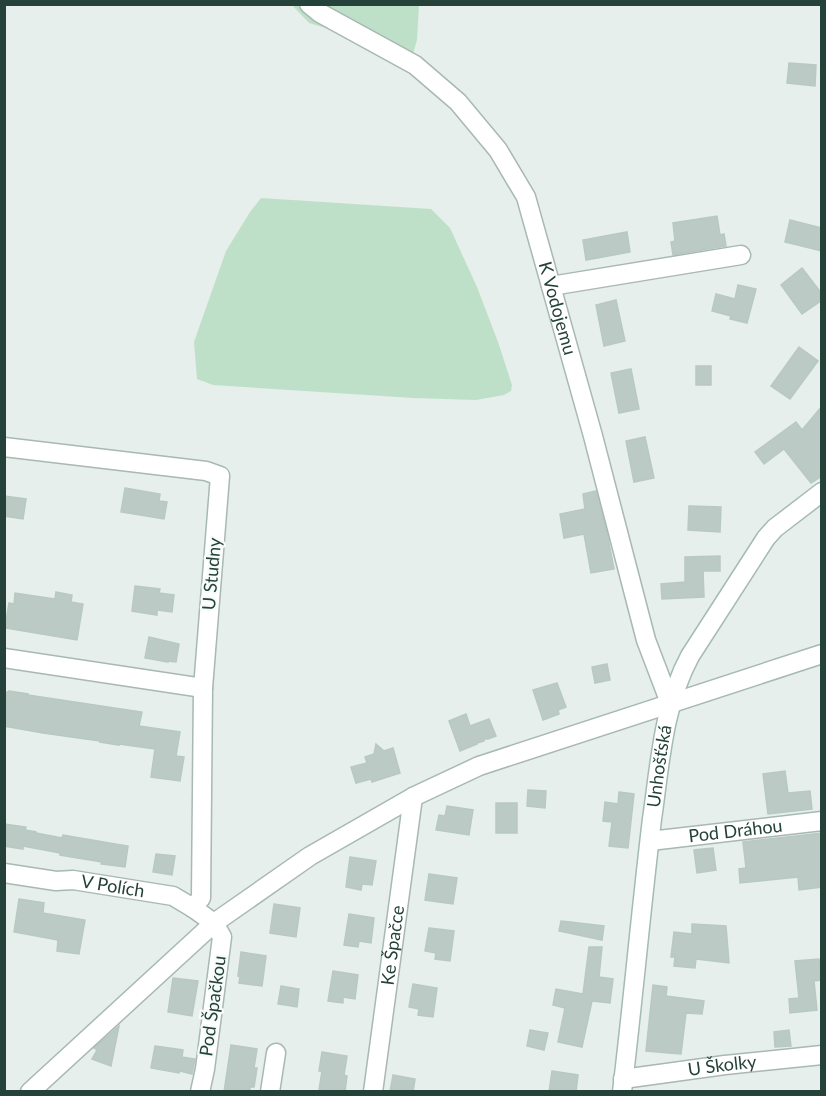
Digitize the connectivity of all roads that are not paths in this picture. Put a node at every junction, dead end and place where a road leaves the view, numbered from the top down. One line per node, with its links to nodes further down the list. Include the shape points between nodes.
1 (309, 4): 3 (street, K Vodojemu, via 414,65 458,102 498,150 526,197)
2 (741, 255): 3 (street)
3 (551, 286): 9 (street, K Vodojemu, via 646,640)
4 (4, 447): 8 (street, U Studny, via 206,471 220,476)
5 (822, 492): 9 (street, Unhošťská, via 766,538 690,656)
6 (822, 654): 9 (street)
7 (4, 658): 8 (street)
8 (202, 688): 14 (street, via 201,898)
9 (670, 703): 10 (street, via 479,766); 12 (street, Unhošťská)
10 (413, 797): 15 (street, via 310,856); 22 (street, Ke Špačce)
11 (822, 821): 12 (street, Pod Dráhou)
12 (650, 841): 18 (street, Unhošťská)
13 (4, 873): 14 (street, V Polích, via 173,896)
14 (193, 908): 15 (street, V Polích)
15 (214, 923): 19 (street); 20 (street, Pod Špačkou, via 222,937)
16 (276, 1053): 21 (street)
17 (822, 1055): 18 (street, U Školky, via 725,1065)
18 (622, 1085)
19 (30, 1092)
20 (200, 1092)
21 (270, 1092)
22 (373, 1092)

